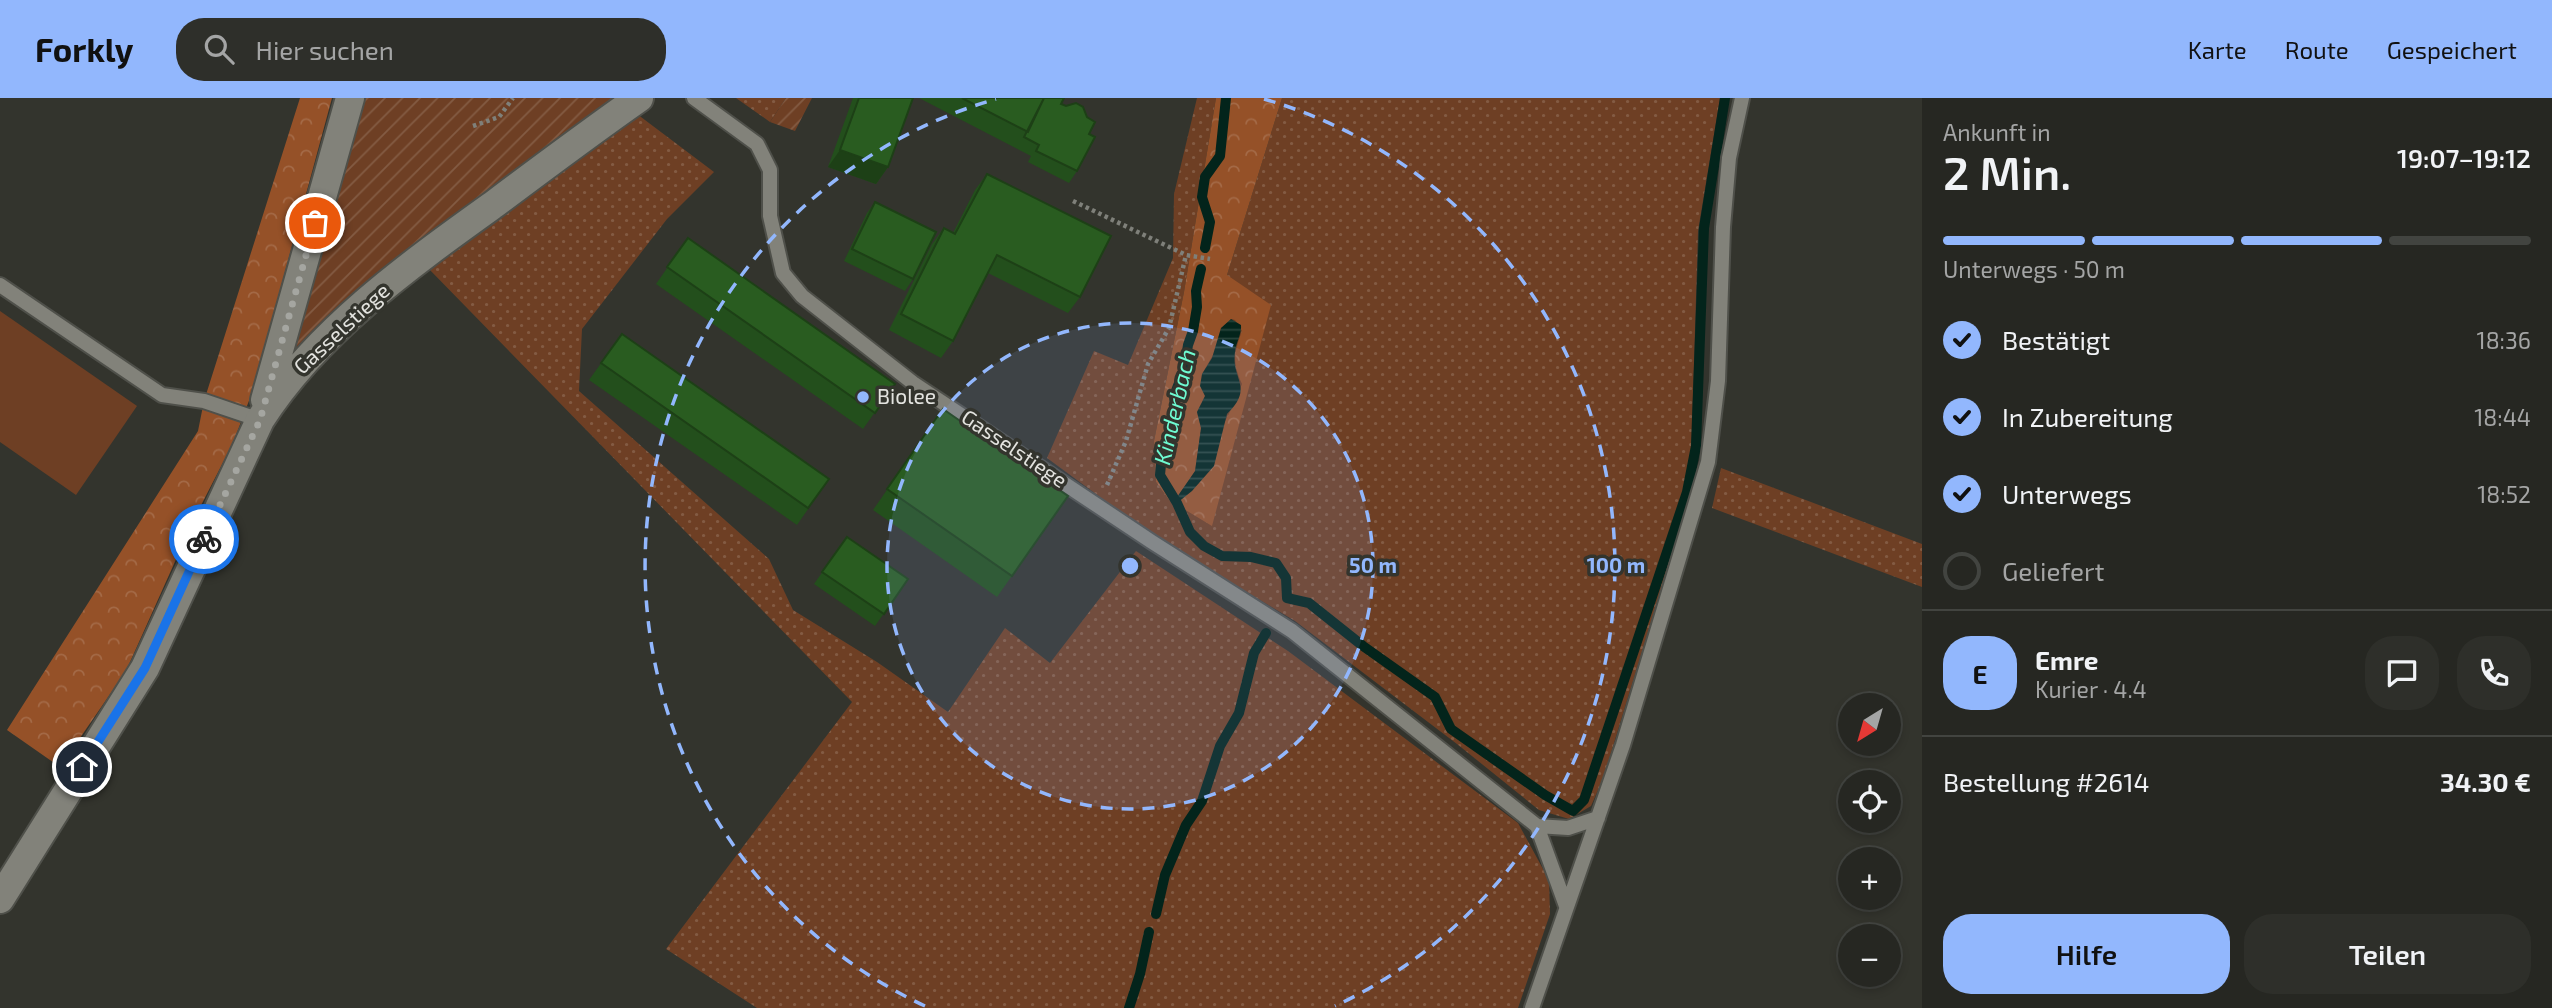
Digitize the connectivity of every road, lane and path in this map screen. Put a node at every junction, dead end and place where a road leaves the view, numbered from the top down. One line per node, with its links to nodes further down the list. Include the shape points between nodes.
1 (350, 98): 11 (street)
2 (513, 98): 6 (path, via 499,117)
3 (639, 98): 11 (street, Gasselstiege, via 390,283 300,367)
4 (694, 98): 12 (lane, Gasselstiege, via 757,144 770,170 770,216 783,273 802,296 914,383)
5 (1742, 98): 13 (lane, via 1729,158 1708,462)
6 (474, 125)
7 (1073, 201): 8 (path)
8 (1186, 255): 9 (path); 12 (path, via 1168,328 1148,364 1126,441)
9 (1210, 259)
10 (0, 285): 11 (lane, via 162,395 204,401)
11 (260, 420): 15 (street, Gasselstiege, via 145,668)
12 (1097, 505): 14 (lane, Gasselstiege, via 1292,631)
13 (1598, 818): 14 (lane, via 1568,828); 16 (lane)
14 (1537, 826): 16 (lane)
15 (0, 899)
16 (1566, 906): 17 (lane)
17 (1532, 1008)

